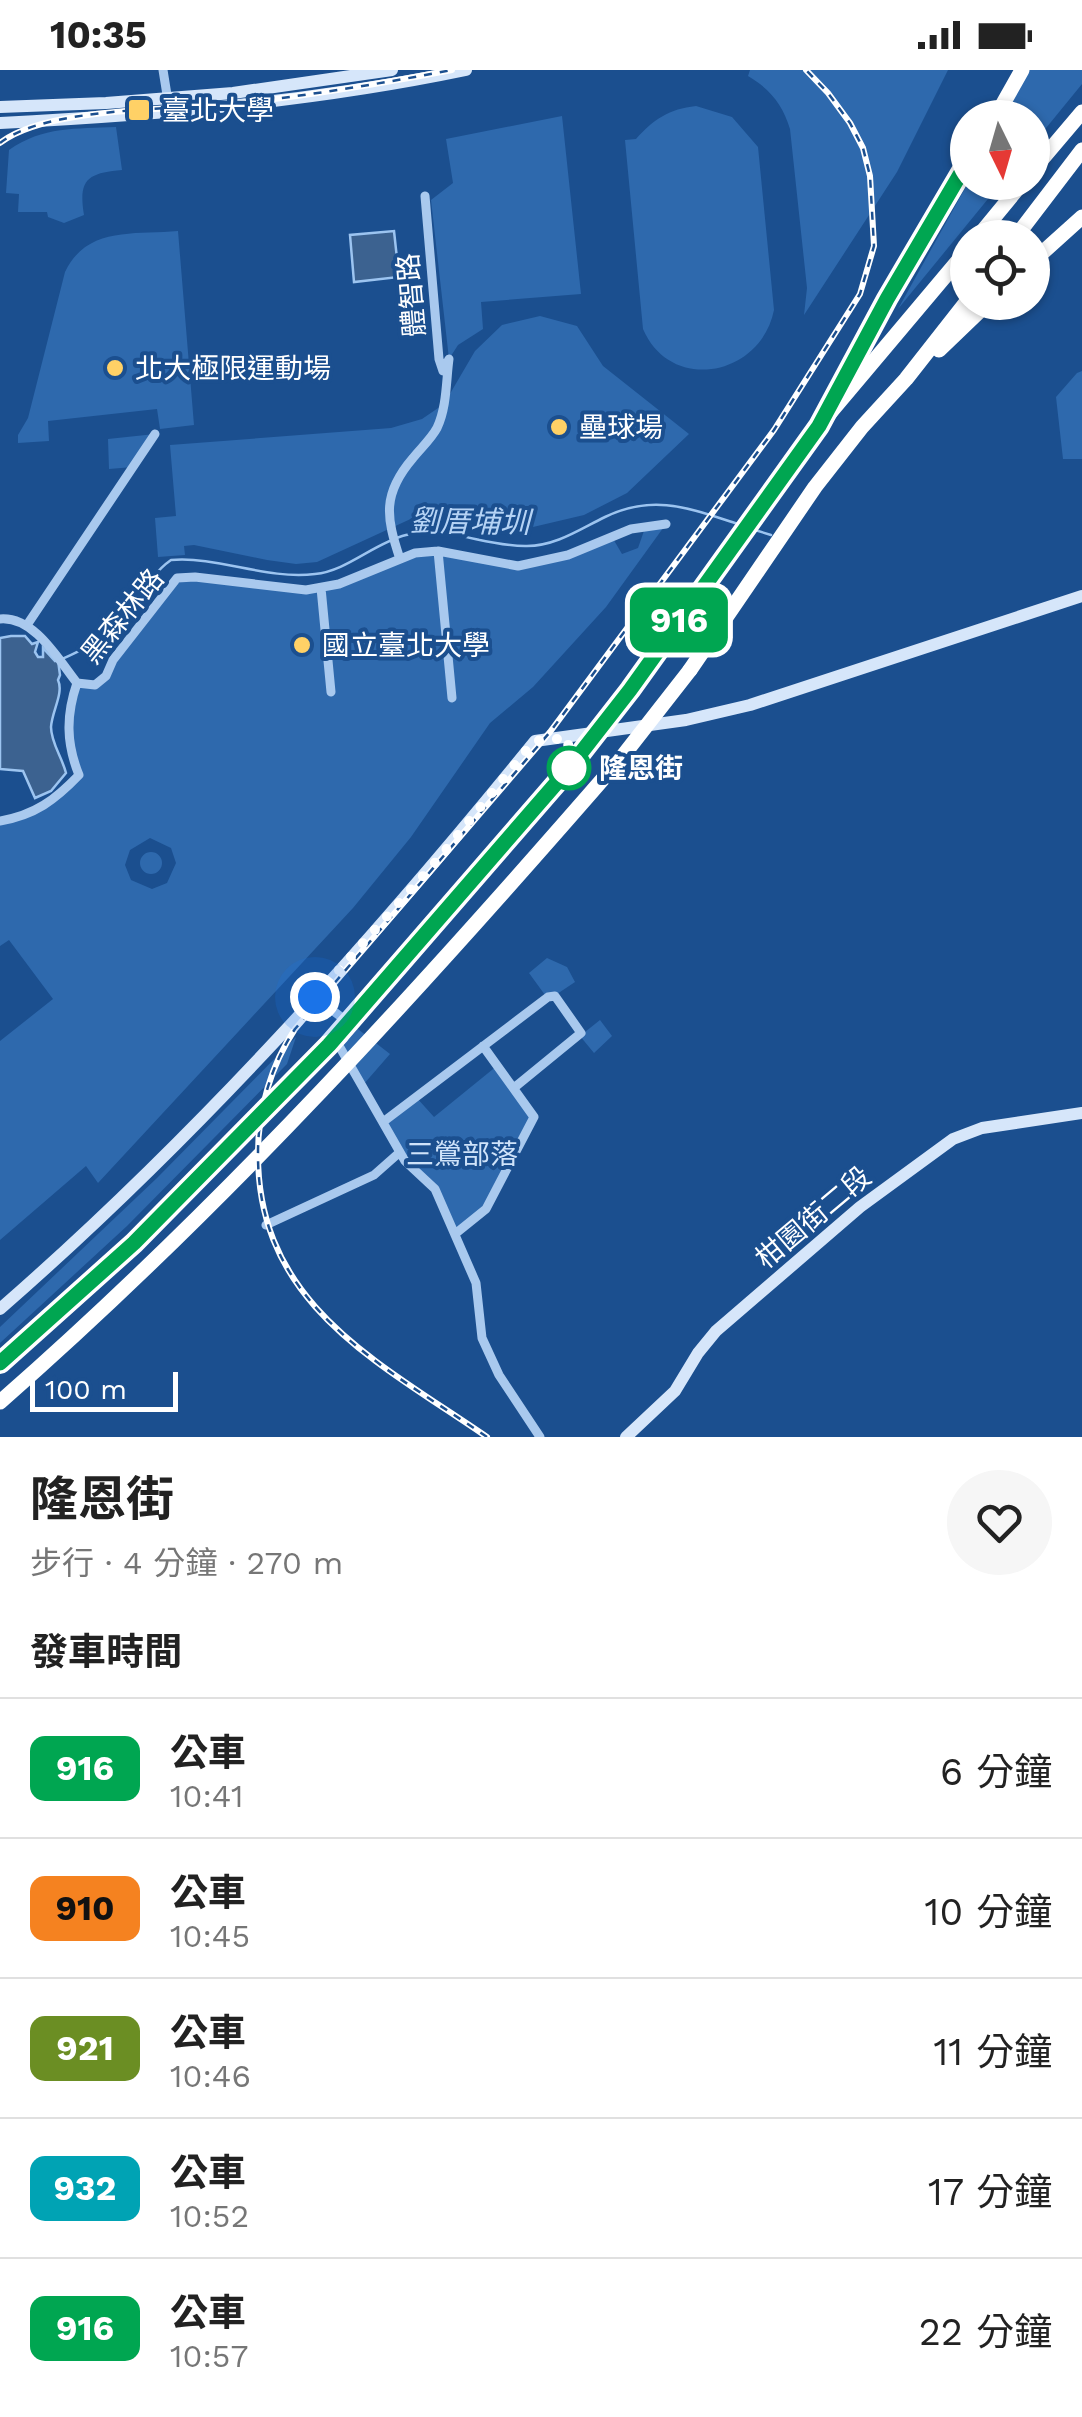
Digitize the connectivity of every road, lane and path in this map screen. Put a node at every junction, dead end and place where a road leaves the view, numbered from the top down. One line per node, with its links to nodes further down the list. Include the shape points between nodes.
1 (163, 70): 6 (street)
2 (392, 70): 6 (street)
3 (466, 70): 11 (street, via 371,90)
4 (1008, 70): 7 (highway)
5 (1022, 70): 8 (highway)
6 (167, 98): 9 (street); 11 (street)
7 (998, 100)
8 (1003, 100)
9 (0, 107)
10 (1082, 112): 13 (highway)
11 (169, 113): 12 (street)
12 (0, 122)
13 (1050, 150)
14 (1082, 150): 20 (highway)
15 (950, 192): 26 (highway)
16 (425, 196): 30 (street, 體智路, via 443,370 449,359 440,420 390,496)
17 (1008, 200): 19 (highway)
18 (1082, 217): 21 (highway)
19 (992, 220)
20 (1029, 220)
21 (1050, 246)
22 (950, 270): 26 (highway)
23 (952, 320): 25 (highway)
24 (970, 320): 25 (highway)
25 (906, 380): 42 (highway, bridge, via 815,487 622,757)
26 (819, 426): 40 (highway, bridge, via 566,772)
27 (155, 434): 34 (street)
28 (666, 524): 29 (street, 黑森林路, via 518,566)
29 (438, 552): 30 (street, 黑森林路); 37 (street)
30 (400, 559): 31 (street, 黑森林路)
31 (321, 588): 35 (street, 黑森林路, via 178,578 106,676 94,684); 36 (street)
32 (1082, 596): 39 (street, via 750,704 534,741)
33 (0, 619): 34 (street)
34 (27, 625): 35 (street)
35 (73, 678): 38 (street, via 69,751 79,775 55,801)
36 (331, 692)
37 (452, 698)
38 (0, 821)
39 (315, 997): 40 (street); 49 (street, via 218,1102)
40 (349, 1023): 42 (street, via 354,1026 338,1044); 50 (highway, via 134,1243)
41 (483, 1046): 43 (street); 43 (street, via 555,996 581,1033); 45 (street)
42 (349, 1062): 45 (street); 51 (highway, via 167,1251)
43 (515, 1087): 48 (street, via 534,1116 486,1209)
44 (1080, 1113): 53 (street, 柑園街二段, via 982,1128 930,1155 860,1206 716,1331 675,1391)
45 (383, 1122): 46 (street)
46 (400, 1152): 47 (street, via 374,1175); 48 (street, via 435,1189)
47 (266, 1225)
48 (455, 1234): 52 (street, via 476,1283 482,1338)
49 (0, 1309)
50 (0, 1362)
51 (0, 1402)
52 (540, 1437)
53 (626, 1437)

